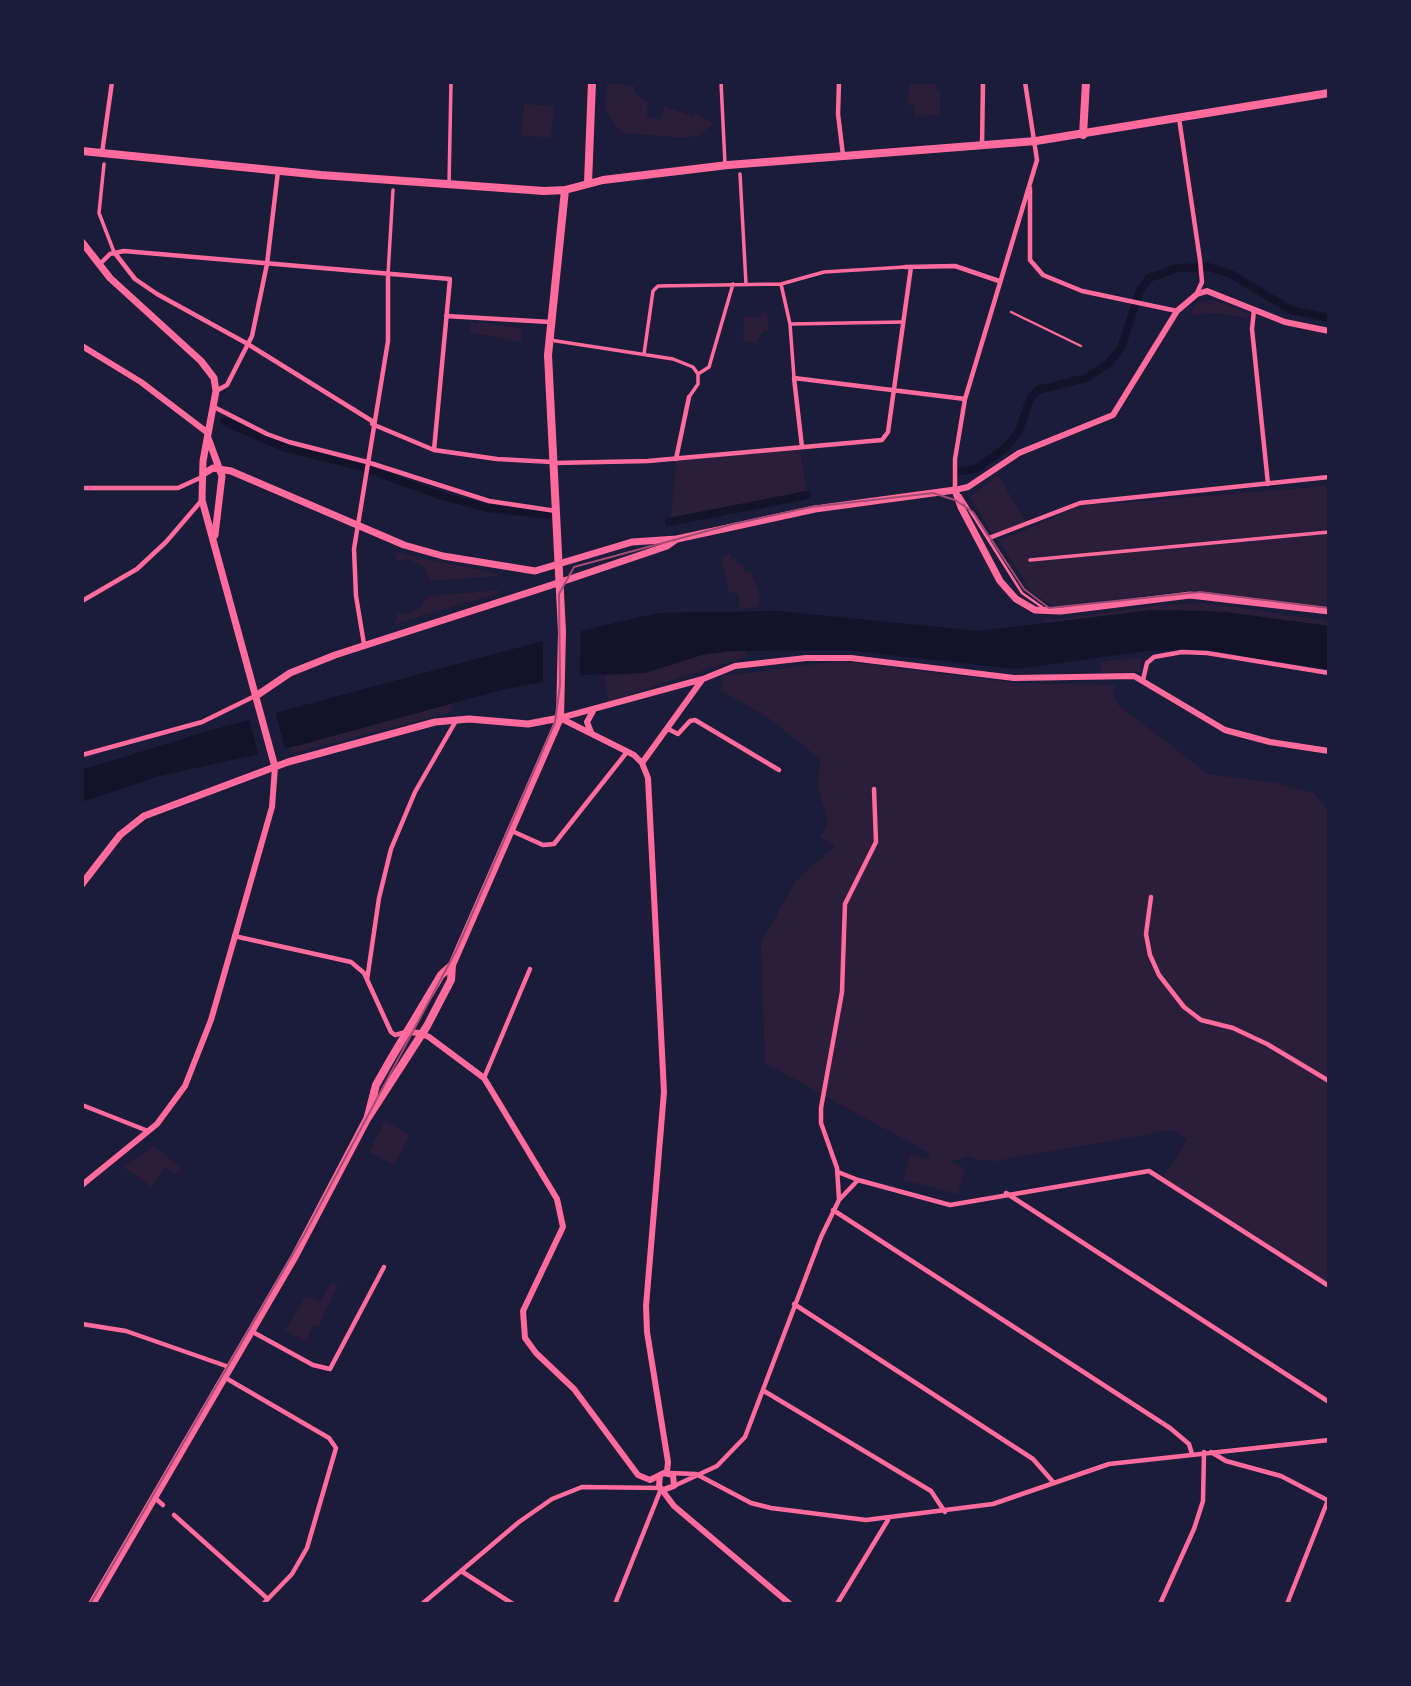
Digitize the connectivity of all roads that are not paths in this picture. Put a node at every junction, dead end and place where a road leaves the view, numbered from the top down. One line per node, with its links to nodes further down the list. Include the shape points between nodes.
1 (111, 82): 15 (street)
2 (451, 82): 23 (street)
3 (592, 82): 22 (main road)
4 (721, 82): 18 (street)
5 (839, 82): 16 (street)
6 (983, 82): 13 (street)
7 (1025, 82): 12 (street)
8 (1086, 82): 11 (main road)
9 (1329, 93): 10 (main road)
10 (1179, 118): 11 (main road); 36 (street, via 1200,260)
11 (1083, 135): 12 (main road)
12 (1035, 141): 13 (main road); 21 (street, via 1037,160)
13 (982, 147): 16 (main road)
14 (82, 151): 15 (main road)
15 (102, 153): 19 (main road)
16 (843, 156): 18 (main road)
17 (104, 164): 27 (street, via 99,213)
18 (726, 165): 22 (main road)
19 (278, 171): 23 (main road); 28 (street)
20 (740, 174): 34 (street)
21 (1031, 180): 32 (street); 38 (street, via 1028,237 1030,260 1036,269 1066,286)
22 (588, 183): 25 (main road)
23 (449, 186): 25 (main road)
24 (393, 190): 31 (street)
25 (565, 190): 41 (main road)
26 (82, 242): 29 (main road)
27 (114, 252): 28 (street); 29 (street); 46 (street, via 135,279)
28 (267, 264): 31 (street); 46 (street)
29 (99, 265): 53 (main road, via 206,365)
30 (908, 267): 32 (street, via 955,266); 35 (street, via 824,272); 42 (street)
31 (388, 276): 40 (street, via 450,279); 57 (street, via 388,341)
32 (999, 281): 55 (street)
33 (733, 284): 34 (street); 49 (street, via 655,288); 50 (street, via 709,367)
34 (746, 284): 35 (street)
35 (781, 284): 43 (street)
36 (1197, 294): 37 (street, via 1207,291); 38 (street)
37 (1254, 310): 44 (street, via 1294,325); 67 (street)
38 (1177, 311): 69 (street, via 1113,415 1018,453 968,487)
39 (1011, 312): 48 (lane)
40 (446, 316): 41 (street); 60 (street)
41 (550, 321): 45 (main road)
42 (902, 322): 43 (street); 52 (street)
43 (790, 324): 51 (street)
44 (1329, 331)
45 (548, 340): 49 (street); 62 (main road)
46 (249, 345): 53 (street, via 228,385); 57 (street)
47 (82, 346): 58 (street, via 141,382)
48 (1081, 346)
49 (644, 354): 50 (street, via 674,359)
50 (698, 374): 54 (street)
51 (794, 378): 52 (street); 59 (street)
52 (894, 390): 55 (street); 59 (street, via 888,432 882,440)
53 (216, 391): 56 (main road)
54 (691, 395): 61 (street)
55 (965, 399): 69 (street)
56 (214, 407): 58 (main road); 63 (street, via 278,439)
57 (372, 422): 60 (street); 63 (street)
58 (208, 435): 64 (main road); 65 (main road)
59 (802, 447): 61 (street)
60 (434, 450): 62 (street)
61 (676, 459): 62 (street)
62 (553, 462): 71 (main road)
63 (367, 463): 71 (street, via 489,501); 72 (street)
64 (219, 468): 65 (main road); 72 (main road); 76 (main road, via 222,482)
65 (202, 476): 68 (street, via 178,488); 70 (main road)
66 (1329, 477): 67 (street)
67 (1268, 484): 74 (street, via 1080,503)
68 (82, 488)
69 (955, 490): 74 (lane); 75 (main road, via 815,509); 81 (main road, via 1006,588 1026,606)
70 (202, 500): 76 (main road); 80 (street, via 136,569)
71 (557, 511): 78 (main road)
72 (357, 527): 78 (main road, via 443,556 528,571); 83 (street, via 356,596)
73 (1329, 532): 77 (street)
74 (989, 538): 81 (lane, via 1023,593)
75 (677, 539): 78 (main road, via 632,542); 79 (main road)
76 (215, 542): 87 (main road)
77 (1030, 560)
78 (558, 565): 79 (main road)
79 (558, 583): 83 (main road); 89 (main road)
80 (82, 601)
81 (1049, 611): 82 (main road, via 1190,595)
82 (1329, 611)
83 (364, 644): 87 (main road, via 302,667)
84 (1329, 673): 86 (street, via 1182,652 1154,657 1147,663)
85 (703, 679): 86 (street, via 746,664 822,657 1014,678 1129,676); 88 (street); 91 (street)
86 (1143, 680): 94 (street, via 1225,730)
87 (256, 696): 95 (street, via 202,722); 97 (main road)
88 (595, 709): 89 (street); 92 (street, via 587,722)
89 (560, 718): 90 (main road, via 528,724); 92 (street); 100 (main road)
90 (457, 719): 97 (main road, via 420,725); 106 (street, via 415,792 391,849)
91 (668, 729): 96 (street); 98 (street, via 678,734 695,720)
92 (592, 734): 93 (street)
93 (628, 751): 96 (street); 100 (street, via 554,844 543,845)
94 (1329, 751)
95 (82, 755)
96 (642, 763): 133 (street, via 649,788 664,1092 646,1306 667,1453)
97 (275, 768): 101 (main road, via 144,816 120,835); 103 (street, via 272,807)
98 (779, 770)
99 (874, 789): 114 (street, via 876,842 845,904 842,992 821,1108 821,1123)
100 (511, 831): 104 (main road)
101 (82, 884)
102 (1151, 897): 110 (street, via 1146,934 1150,955 1184,1007 1201,1020 1267,1044)
103 (234, 936): 106 (street, via 341,958 358,967); 113 (street, via 195,1064 180,1096)
104 (453, 965): 107 (main road, via 441,975); 108 (main road, via 451,980)
105 (530, 969): 109 (street)
106 (367, 980): 107 (street, via 391,1032)
107 (407, 1032): 108 (street); 112 (main road, via 376,1085)
108 (423, 1034): 109 (street); 112 (main road)
109 (484, 1078): 135 (street, via 563,1214 560,1235 523,1311 525,1338 574,1389 634,1471)
110 (1329, 1081)
111 (82, 1105): 113 (street)
112 (367, 1119): 124 (main road)
113 (148, 1131): 116 (street)
114 (838, 1172): 115 (street); 118 (street)
115 (858, 1180): 117 (street, via 940,1205); 118 (street)
116 (82, 1185)
117 (1006, 1194): 121 (street, via 1149,1171); 128 (street)
118 (839, 1200): 119 (street)
119 (833, 1210): 122 (street); 132 (street, via 1170,1428 1189,1444)
120 (384, 1268): 124 (street, via 330,1369 313,1365)
121 (1329, 1286)
122 (794, 1304): 127 (street); 136 (street, via 1033,1459)
123 (83, 1325): 125 (street, via 138,1335)
124 (250, 1331): 125 (main road)
125 (229, 1367): 126 (main road)
126 (224, 1377): 140 (main road); 148 (street, via 330,1438 336,1448 307,1548 292,1574)
127 (764, 1391): 134 (street, via 738,1447 717,1465); 144 (street, via 924,1486)
128 (1329, 1402)
129 (1329, 1438): 131 (street)
130 (1204, 1452): 131 (street); 132 (street); 155 (street, via 1203,1501)
131 (1211, 1452): 141 (street, via 1226,1461 1273,1473)
132 (1192, 1454): 136 (street, via 1109,1464)
133 (665, 1473): 134 (street); 135 (street); 138 (street, via 675,1477); 139 (street)
134 (696, 1474): 138 (street); 146 (street, via 751,1503 771,1508 847,1520)
135 (650, 1479): 137 (street)
136 (1054, 1483): 144 (street, via 992,1504)
137 (626, 1486): 139 (street); 147 (street, via 583,1487 552,1499)
138 (674, 1487): 139 (street); 143 (street)
139 (661, 1489): 143 (street); 152 (street)
140 (153, 1496): 142 (street); 149 (main road)
141 (1328, 1501): 156 (street)
142 (163, 1505)
143 (679, 1511): 153 (street)
144 (945, 1512): 146 (street)
145 (174, 1514): 148 (street)
146 (888, 1519): 154 (street)
147 (461, 1571): 150 (street); 151 (street)
148 (265, 1602)
149 (92, 1604)
150 (422, 1604)
151 (513, 1604)
152 (615, 1604)
153 (790, 1604)
154 (836, 1604)
155 (1160, 1604)
156 (1287, 1604)

